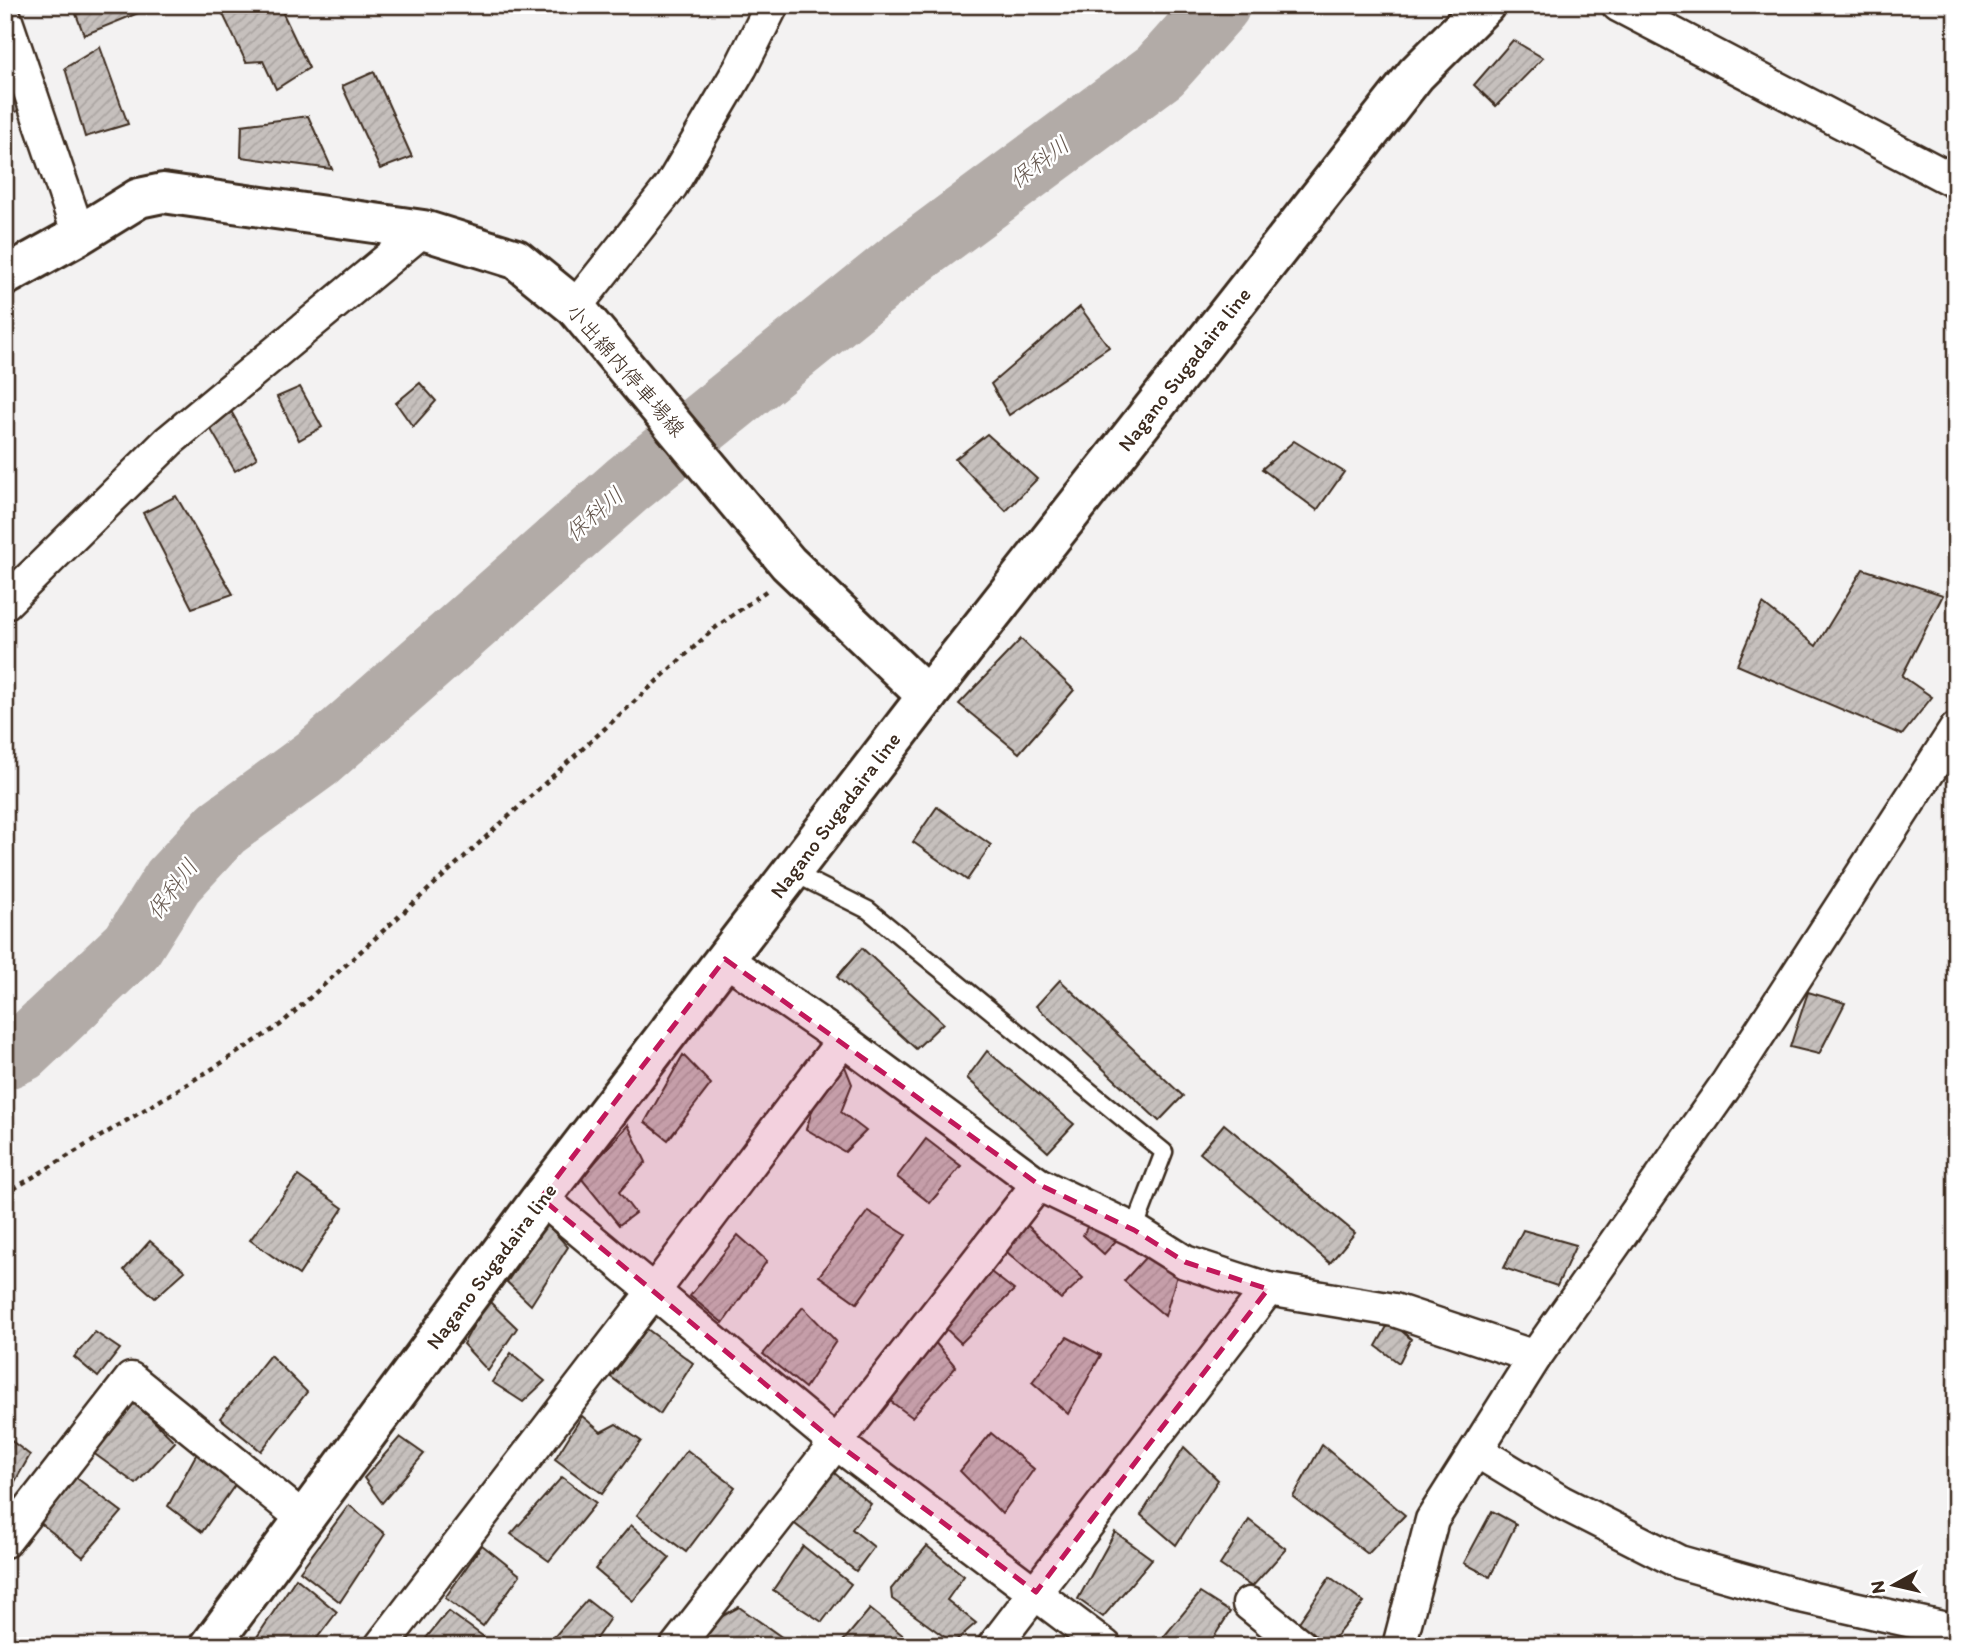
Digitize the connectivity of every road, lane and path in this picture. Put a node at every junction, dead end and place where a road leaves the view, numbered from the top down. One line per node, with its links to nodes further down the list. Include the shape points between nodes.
1 (772, 5): 9 (street, via 671,186)
2 (1485, 5): 12 (main road, Nagano Sugadaira line, via 1416,74)
3 (1618, 5): 5 (street)
4 (5, 18): 7 (street)
5 (1956, 182)
6 (423, 230): 7 (main road, 小出綿内停車場線, via 163,193 139,198); 9 (main road, 小出綿内停車場線, via 516,259); 11 (street, via 169,441)
7 (79, 235): 8 (main road, 小出綿内停車場線)
8 (5, 276)
9 (575, 307): 10 (main road, 小出綿内停車場線)
10 (792, 566): 12 (main road, 小出綿内停車場線); 18 (path, via 715,628 280,1025)
11 (5, 603)
12 (927, 696): 14 (main road, Nagano Sugadaira line)
13 (1956, 729): 23 (street, via 1726,1085)
14 (792, 872): 15 (main road, Nagano Sugadaira line); 20 (lane, via 867,910 1164,1152)
15 (725, 959): 16 (street); 19 (main road, Nagano Sugadaira line)
16 (843, 1040): 17 (street); 22 (street)
17 (1038, 1184): 20 (street); 24 (street)
18 (5, 1194)
19 (541, 1198): 22 (street); 26 (main road, Nagano Sugadaira line)
20 (1134, 1230): 21 (street, via 1185,1262)
21 (1268, 1289): 23 (street, via 1394,1310); 28 (street)
22 (654, 1291): 24 (street); 31 (street)
23 (1535, 1357): 25 (street)
24 (835, 1442): 28 (street); 32 (street)
25 (1477, 1451): 29 (street, via 1561,1502 1679,1562 1796,1595); 35 (street, via 1432,1520)
26 (304, 1519): 27 (street, via 131,1379); 30 (main road, Nagano Sugadaira line)
27 (5, 1541)
28 (1035, 1592): 33 (street); 34 (street)
29 (1956, 1631)
30 (210, 1646)
31 (381, 1646)
32 (677, 1646)
33 (994, 1646)
34 (1105, 1646)
35 (1399, 1646)

